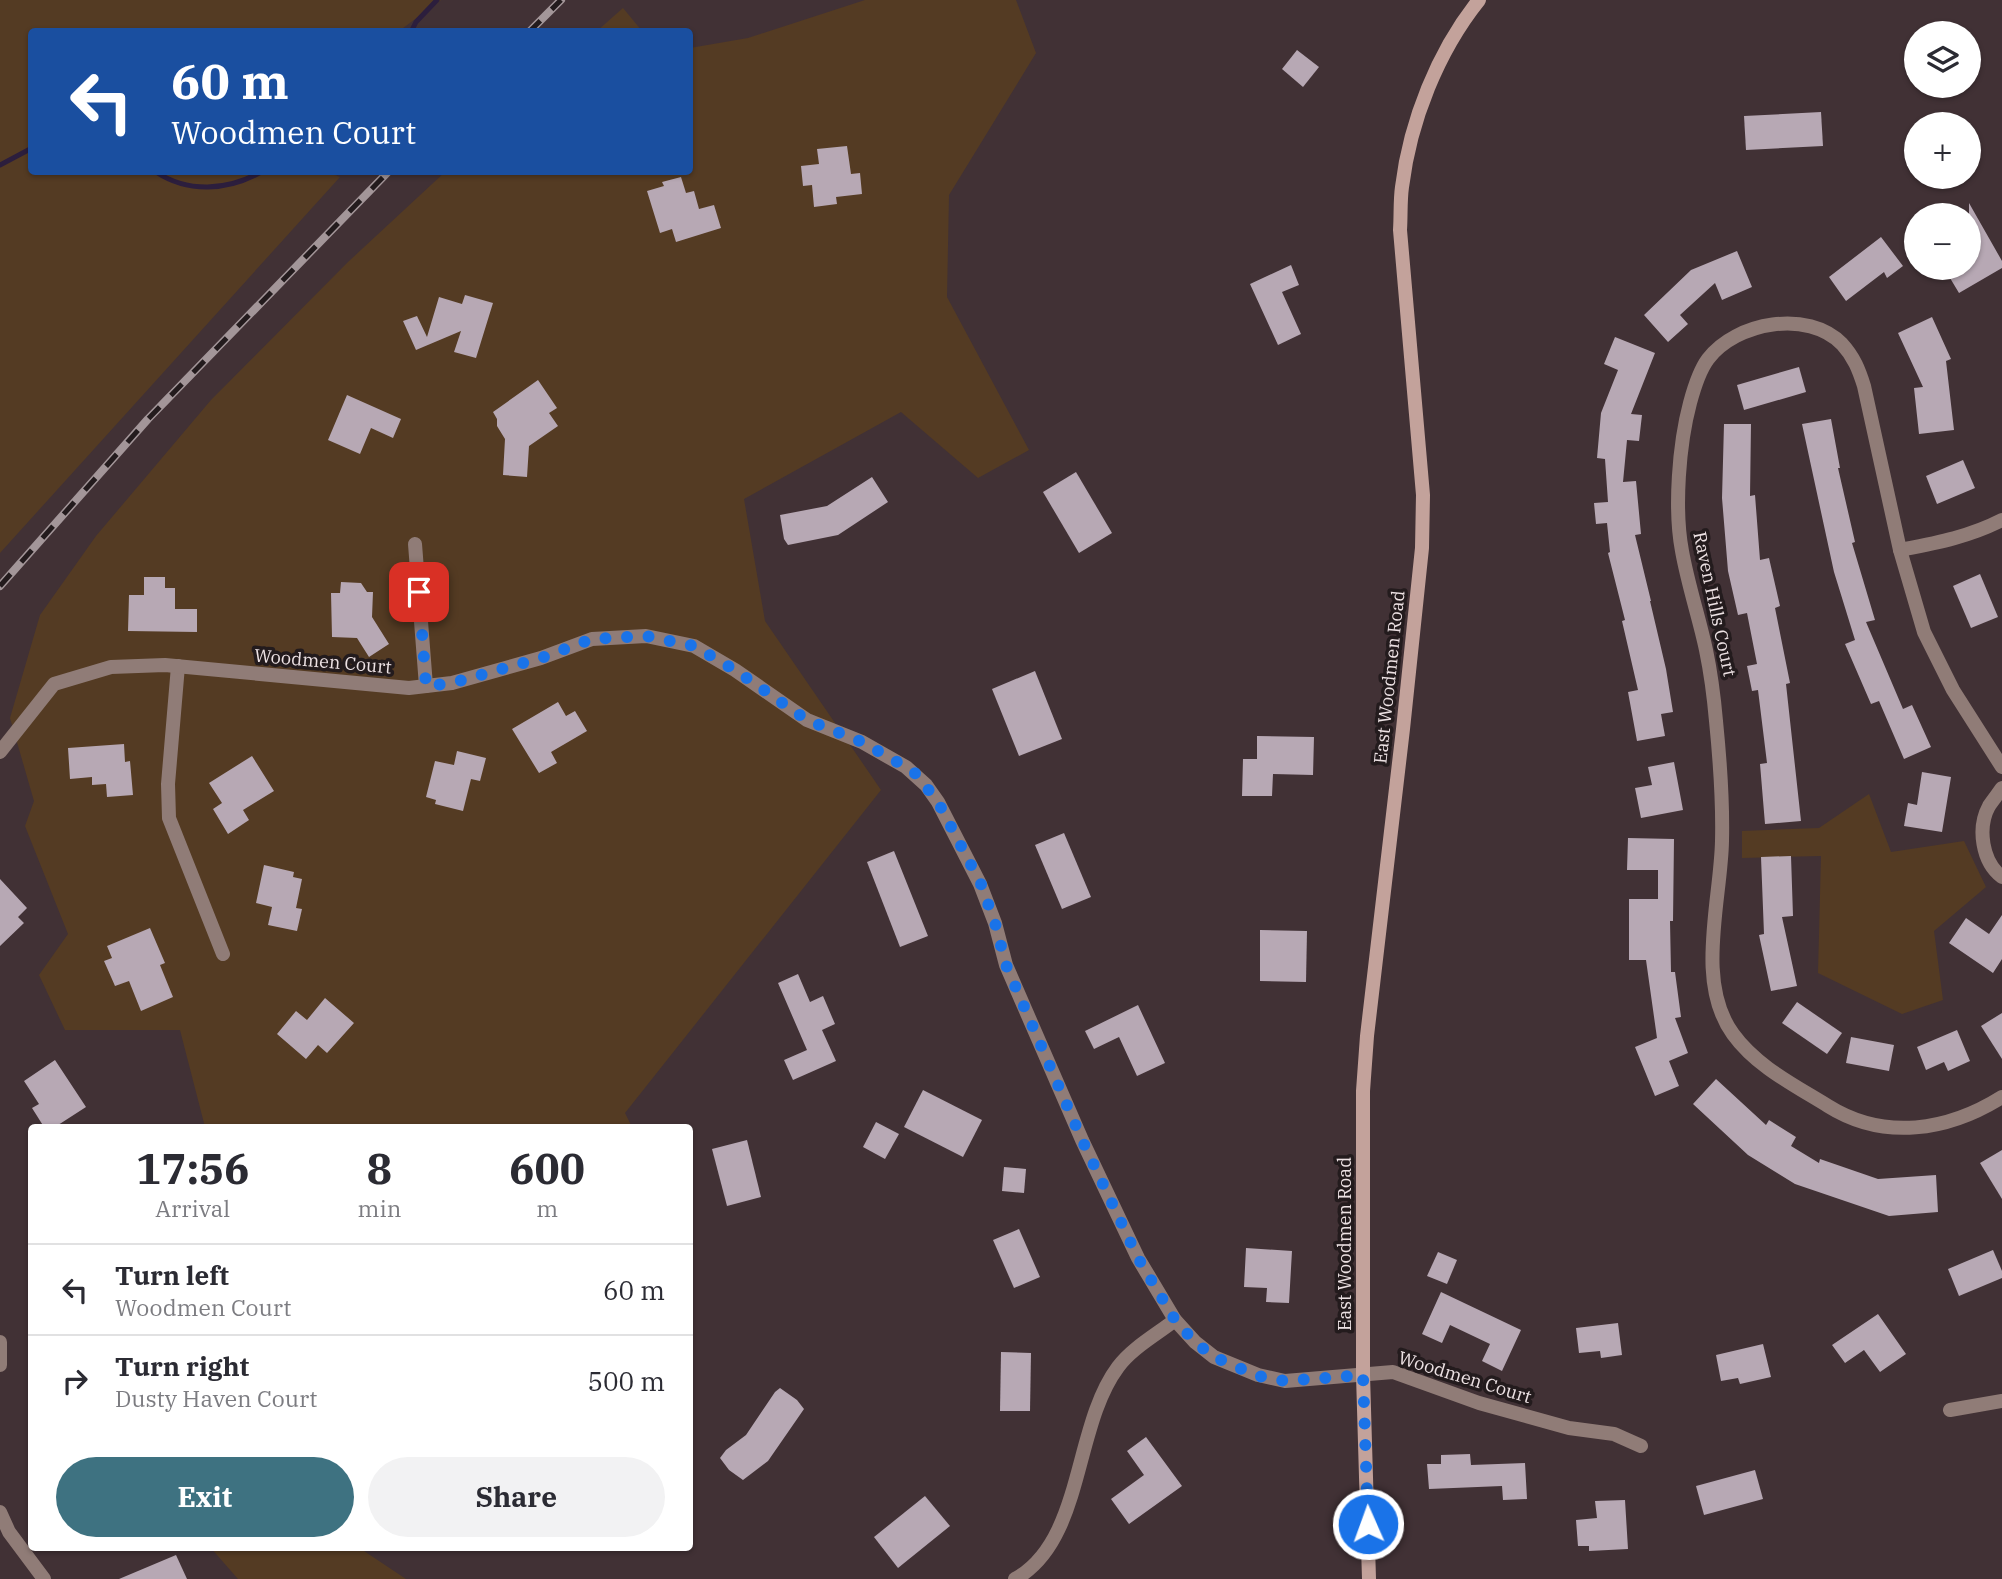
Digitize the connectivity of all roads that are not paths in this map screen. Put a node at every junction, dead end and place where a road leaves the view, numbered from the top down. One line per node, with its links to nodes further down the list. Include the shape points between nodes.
1 (1479, 0): 16 (main road, East Woodmen Road, via 1449,44 1427,92 1402,186 1400,230 1423,495 1422,548 1364,1077)
2 (2002, 520): 4 (street, via 1955,540)
3 (415, 544): 6 (street)
4 (1900, 550): 8 (street, Raven Hills Court, via 1938,663); 12 (street, Raven Hills Court, via 1864,386 1856,362 1840,342 1799,324 1775,323 1723,343 1707,360 1689,405 1678,518 1709,666 1721,765 1722,844 1713,962 1714,991 1721,1012 1740,1042 1771,1071 1838,1112 1866,1123 1921,1129 1955,1121)
5 (178, 666): 6 (street, Woodmen Court); 7 (street, Woodmen Court, via 111,667 54,684); 11 (street, via 169,818)
6 (426, 686): 13 (street, Woodmen Court, via 541,658 592,639 646,636 694,646 807,720 862,742 916,774 938,802 981,884 1006,965 1082,1140 1138,1258)
7 (0, 752)
8 (2002, 767)
9 (2002, 788): 10 (street, via 1988,807 1982,826 1989,861)
10 (2002, 877)
11 (223, 954)
12 (2002, 1097)
13 (1175, 1320): 16 (street, Woodmen Court, via 1214,1357 1258,1376 1285,1381); 22 (street, via 1117,1368 1100,1403 1049,1548 1039,1562)
14 (0, 1342): 15 (street)
15 (0, 1365)
16 (1363, 1375): 19 (street, Woodmen Court, via 1393,1372 1479,1403 1569,1428 1614,1434); 23 (main road, East Woodmen Road)
17 (2002, 1401): 18 (street)
18 (1950, 1410)
19 (1641, 1446)
20 (0, 1512): 21 (street)
21 (44, 1579)
22 (1015, 1579)
23 (1369, 1579)

